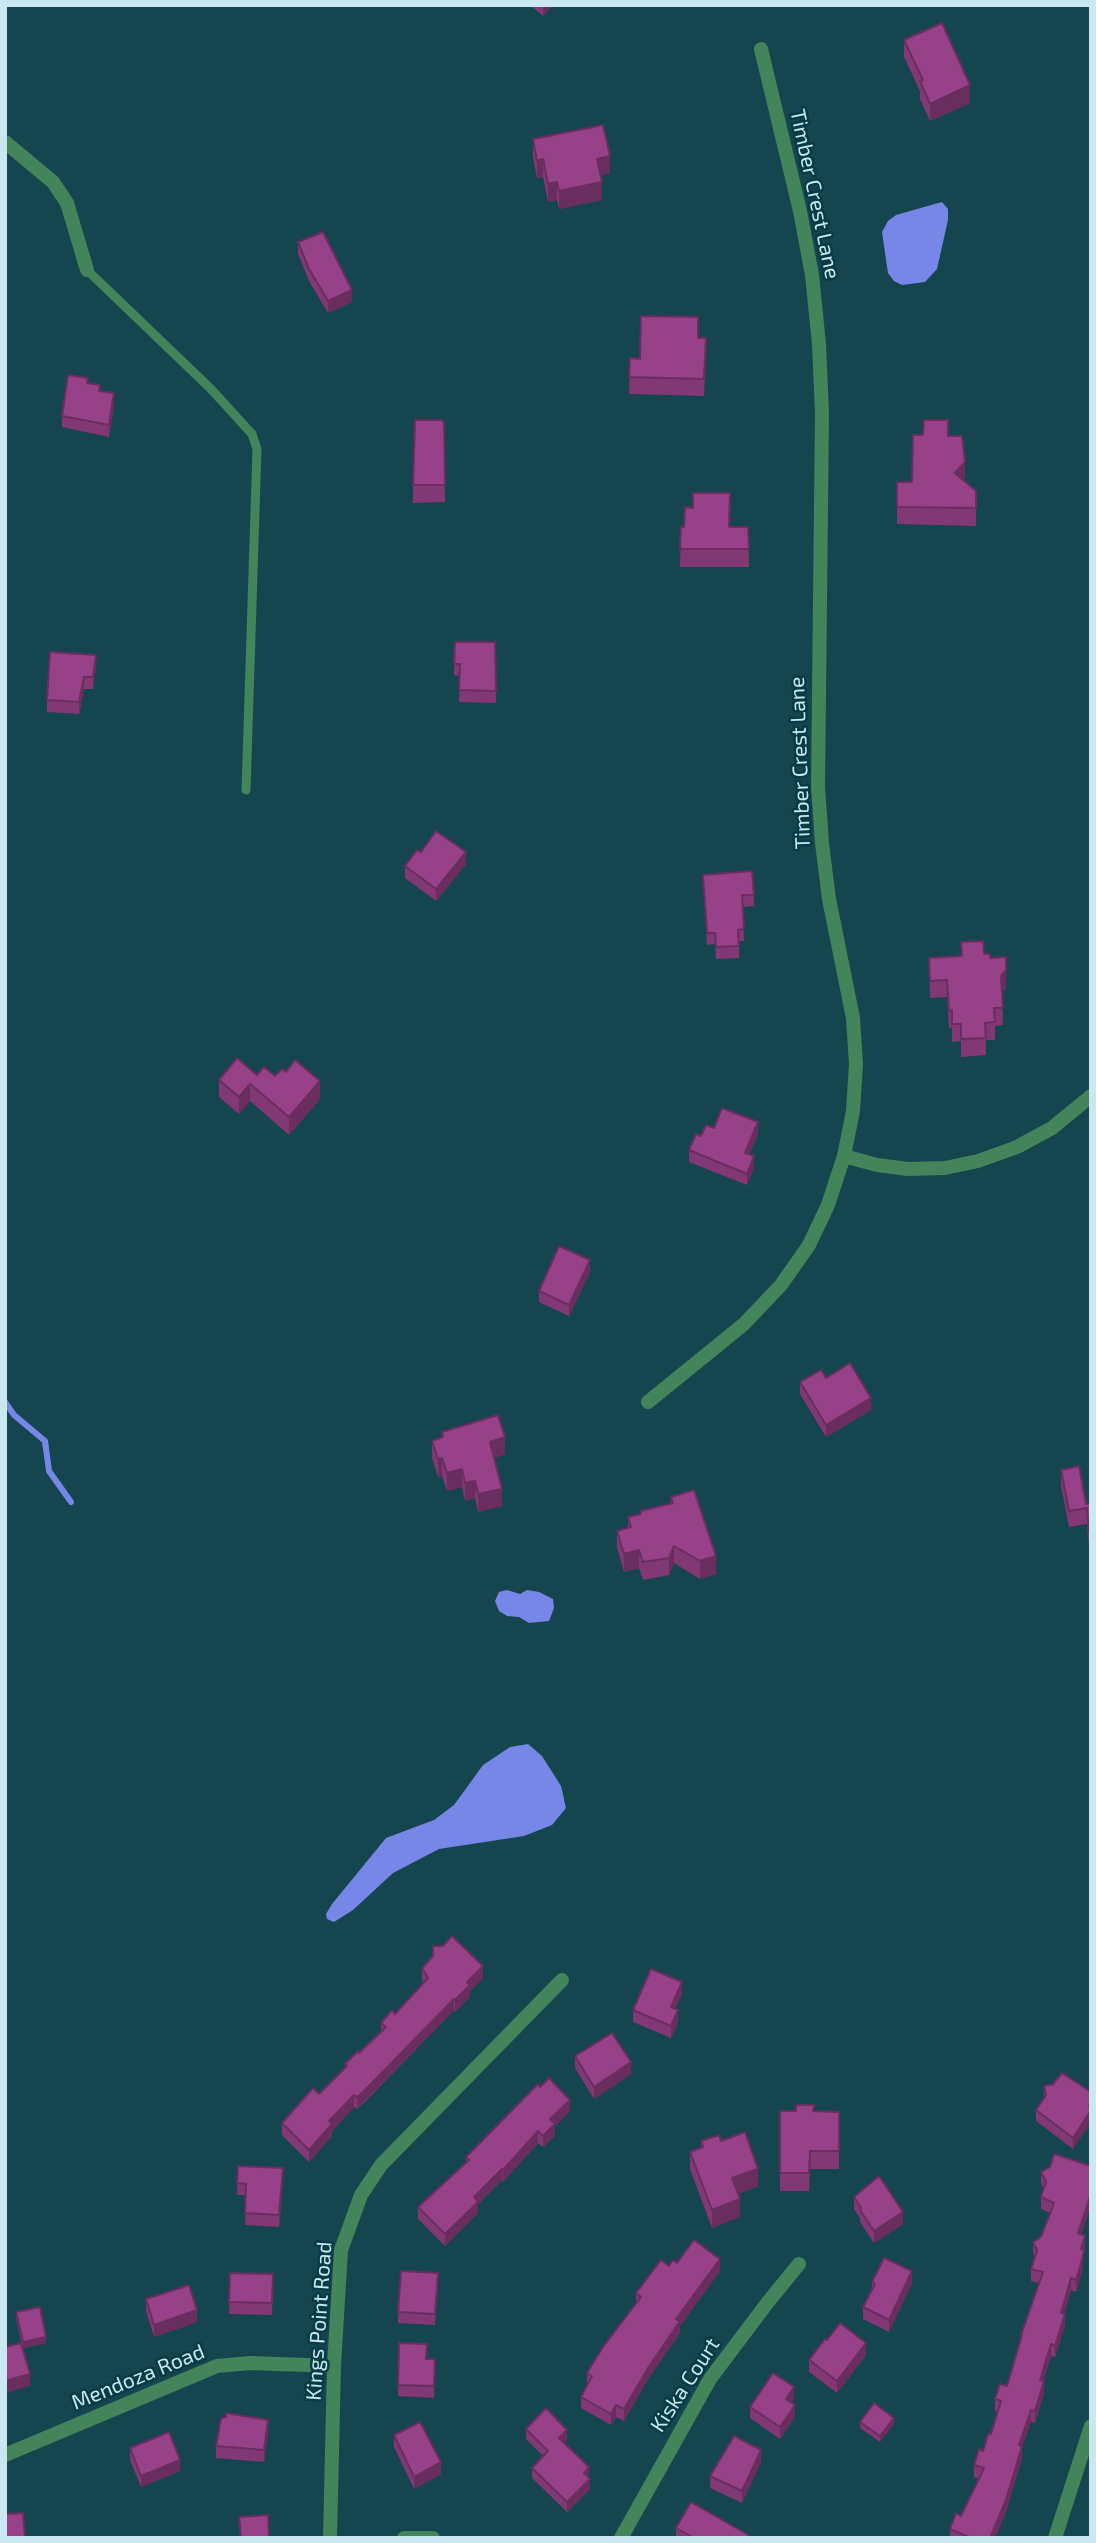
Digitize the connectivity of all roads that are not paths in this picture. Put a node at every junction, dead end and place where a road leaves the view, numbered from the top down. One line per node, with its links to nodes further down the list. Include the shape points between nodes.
1 (761, 48): 6 (street, Timber Crest Lane, via 800,211 819,344 818,787 828,888 853,1018 856,1064)
2 (5, 142): 3 (street, via 53,182 67,203)
3 (87, 270): 4 (lane, via 211,390 252,434 257,449)
4 (246, 790)
5 (1091, 1096): 6 (street, via 1052,1128 978,1161 908,1169)
6 (844, 1156): 7 (street, Timber Crest Lane, via 809,1245 781,1285 744,1324)
7 (648, 1402)
8 (562, 1980): 10 (street, Kings Point Road, via 382,2165 361,2195 341,2250)
9 (799, 2264): 16 (street, Kiska Court, via 710,2379)
10 (334, 2366): 12 (street, Mendoza Road, via 250,2363 217,2367); 13 (street, Kings Point Road)
11 (1091, 2426): 17 (street)
12 (5, 2455)
13 (330, 2538)
14 (404, 2538): 15 (street)
15 (433, 2538)
16 (621, 2538)
17 (1055, 2538)

